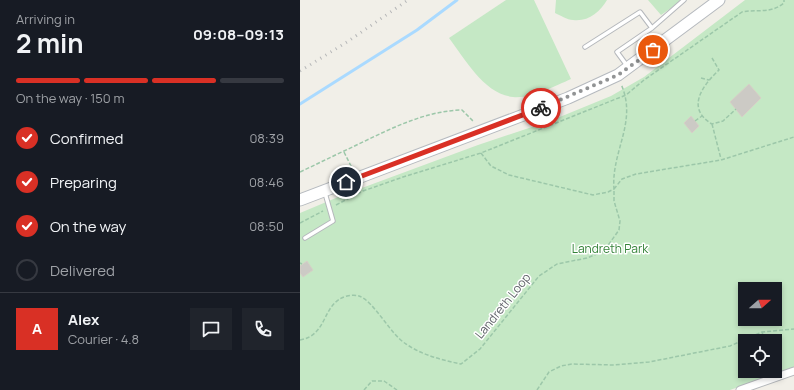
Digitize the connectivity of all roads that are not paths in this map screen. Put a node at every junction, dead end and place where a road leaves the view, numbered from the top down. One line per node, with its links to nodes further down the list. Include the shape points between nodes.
1 (684, 0): 3 (lane)
2 (719, 0): 5 (street)
3 (652, 28): 4 (lane, via 640,12); 5 (lane, via 617,52)
4 (585, 47)
5 (628, 68): 6 (street, via 588,89)
6 (324, 190): 7 (street); 8 (lane, via 333,221)
7 (300, 200)
8 (305, 238)
9 (794, 371): 10 (street)
10 (740, 390)

